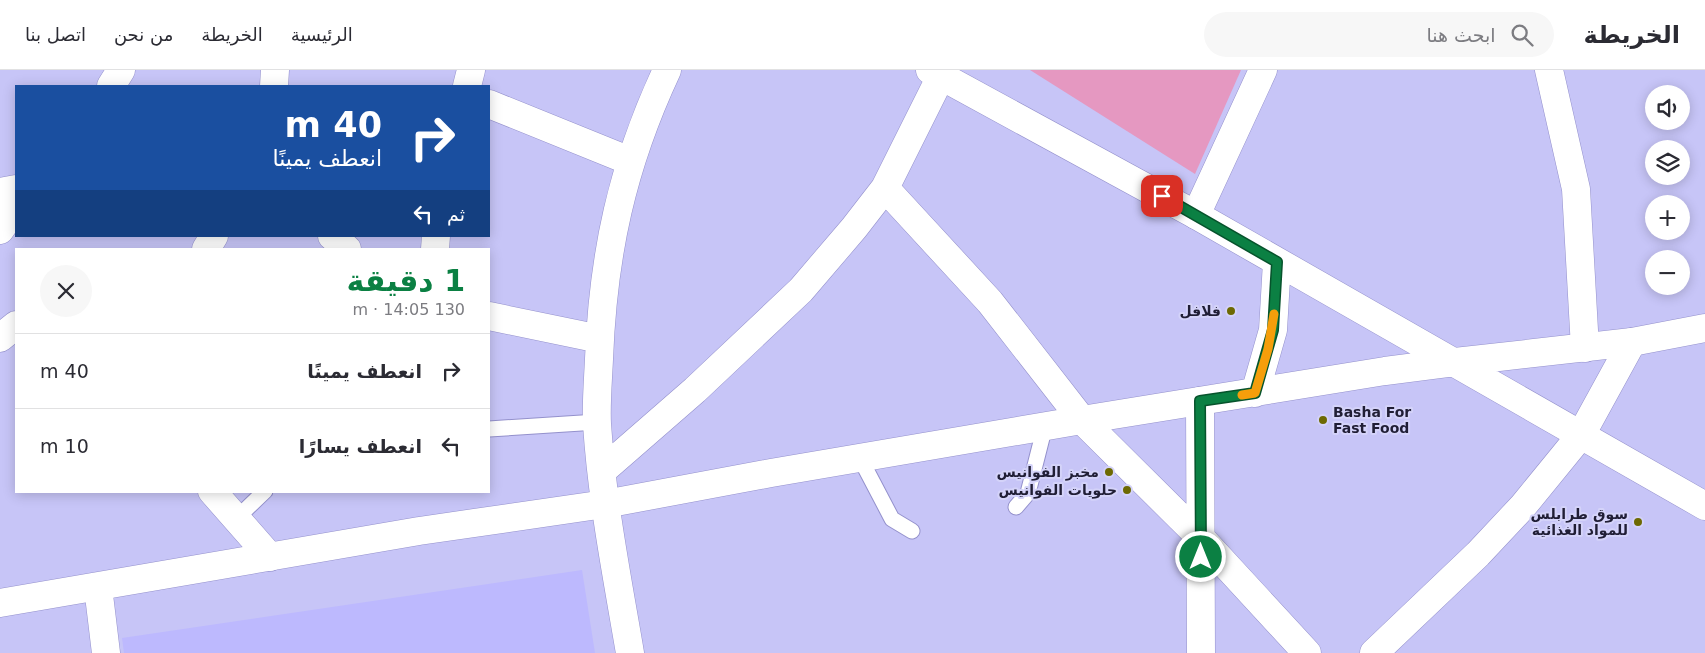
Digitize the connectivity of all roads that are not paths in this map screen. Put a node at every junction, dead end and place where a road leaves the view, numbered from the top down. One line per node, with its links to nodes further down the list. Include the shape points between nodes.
1 (121, 70): 8 (street)
2 (275, 70): 9 (street)
3 (470, 70): 10 (street)
4 (667, 70): 12 (street)
5 (1263, 70): 17 (street)
6 (1548, 70): 30 (street, via 1576,189)
7 (938, 72): 13 (street); 17 (street)
8 (112, 85)
9 (274, 85)
10 (467, 85)
11 (490, 104): 12 (street)
12 (630, 161): 28 (street, via 607,262)
13 (885, 188): 34 (street, via 990,302); 40 (street, via 801,290 695,390)
14 (15, 189): 15 (street)
15 (0, 192)
16 (15, 208): 18 (street)
17 (1196, 215): 23 (street)
18 (0, 230)
19 (213, 237): 21 (street)
20 (333, 237): 22 (street)
21 (207, 248)
22 (345, 248)
23 (1277, 262): 31 (street); 32 (street, via 1273,330)
24 (490, 316): 28 (street)
25 (15, 326): 27 (street)
26 (1705, 328): 29 (street)
27 (0, 338)
28 (600, 339): 35 (street)
29 (1632, 342): 30 (street); 38 (street)
30 (1585, 348): 31 (street)
31 (1455, 362): 32 (street); 38 (street)
32 (1255, 393): 33 (street)
33 (1200, 401): 34 (street); 48 (street)
34 (1082, 420): 36 (street); 48 (street)
35 (597, 422): 37 (lane); 40 (street)
36 (1045, 426): 39 (street); 45 (lane, via 1028,493)
37 (490, 429)
38 (1581, 435): 44 (street); 56 (street, via 1523,506 1478,554)
39 (860, 458): 43 (street); 47 (lane, via 892,519)
40 (602, 471): 43 (street)
41 (214, 493): 46 (street)
42 (263, 493): 46 (lane)
43 (605, 504): 49 (street); 53 (street)
44 (1705, 506)
45 (1016, 507)
46 (236, 519): 49 (street)
47 (912, 531)
48 (1201, 538): 54 (street); 55 (street)
49 (270, 557): 50 (street)
50 (98, 587): 51 (street); 52 (street)
51 (0, 603)
52 (106, 653)
53 (630, 653)
54 (1201, 653)
55 (1307, 653)
56 (1374, 653)

